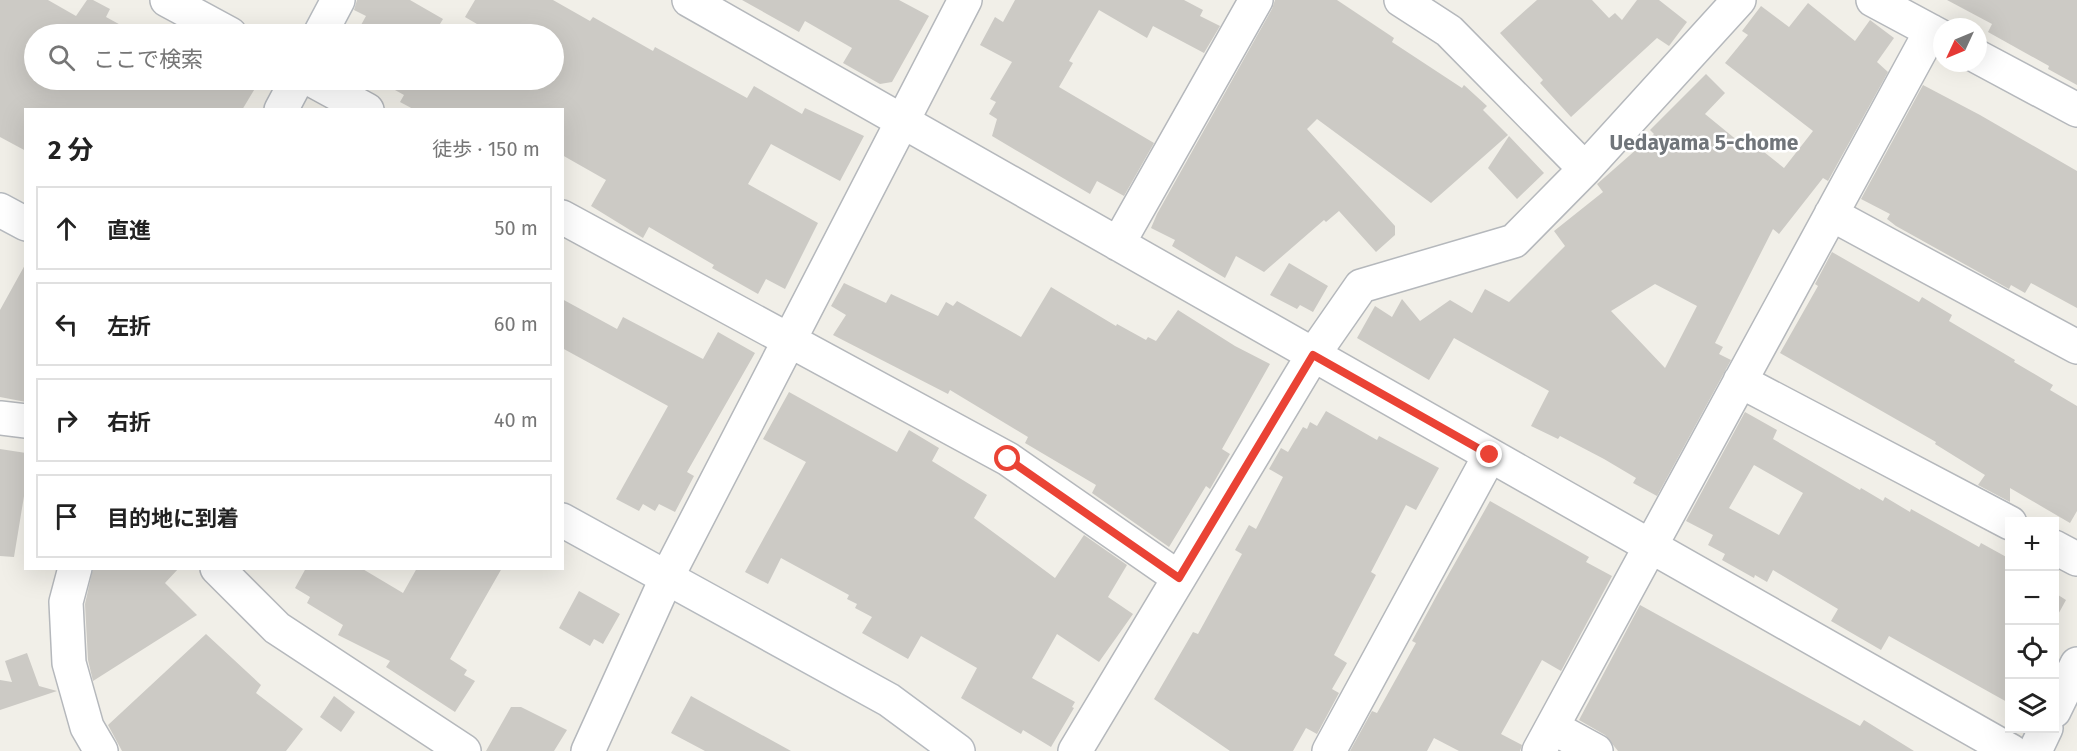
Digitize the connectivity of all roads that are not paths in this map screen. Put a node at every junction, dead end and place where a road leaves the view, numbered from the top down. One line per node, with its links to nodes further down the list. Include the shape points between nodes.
1 (167, 0): 9 (street)
2 (338, 0): 10 (street)
3 (689, 0): 19 (street)
4 (965, 0): 19 (street)
5 (1256, 0): 25 (street)
6 (1401, 0): 20 (street, via 1449,31)
7 (1739, 0): 20 (street)
8 (1873, 0): 11 (street)
9 (211, 24)
10 (325, 24)
11 (1933, 32)
12 (1933, 39): 22 (street)
13 (1987, 62): 18 (street)
14 (292, 90): 16 (street)
15 (330, 90): 17 (street)
16 (282, 108)
17 (363, 108)
18 (2077, 110)
19 (902, 122): 25 (street); 26 (street)
20 (1585, 169): 28 (street, via 1514,241 1361,286)
21 (0, 210): 24 (street)
22 (1831, 214): 27 (street); 29 (street)
23 (564, 218): 26 (street)
24 (24, 224)
25 (1118, 244): 28 (street)
26 (789, 341): 40 (street); 41 (street, via 1008,459)
27 (2077, 347)
28 (1313, 355): 32 (street); 41 (street)
29 (1740, 381): 33 (street); 35 (street)
30 (0, 418): 31 (street)
31 (24, 421)
32 (1490, 455): 35 (street); 51 (street)
33 (2005, 520)
34 (564, 521): 40 (street)
35 (1650, 547): 45 (street); 53 (street)
36 (2059, 549): 37 (street)
37 (2077, 559)
38 (74, 570): 46 (street, via 66,602 69,663 87,728)
39 (219, 570): 47 (street, via 277,628)
40 (667, 577): 48 (street); 49 (street, via 889,700)
41 (1179, 578): 50 (street)
42 (2077, 664): 43 (street)
43 (2059, 702)
44 (2044, 733): 54 (street)
45 (1545, 739): 52 (street)
46 (100, 751)
47 (464, 751)
48 (588, 751)
49 (958, 751)
50 (1075, 751)
51 (1329, 751)
52 (1596, 751)
53 (2011, 751)
54 (2035, 751)

